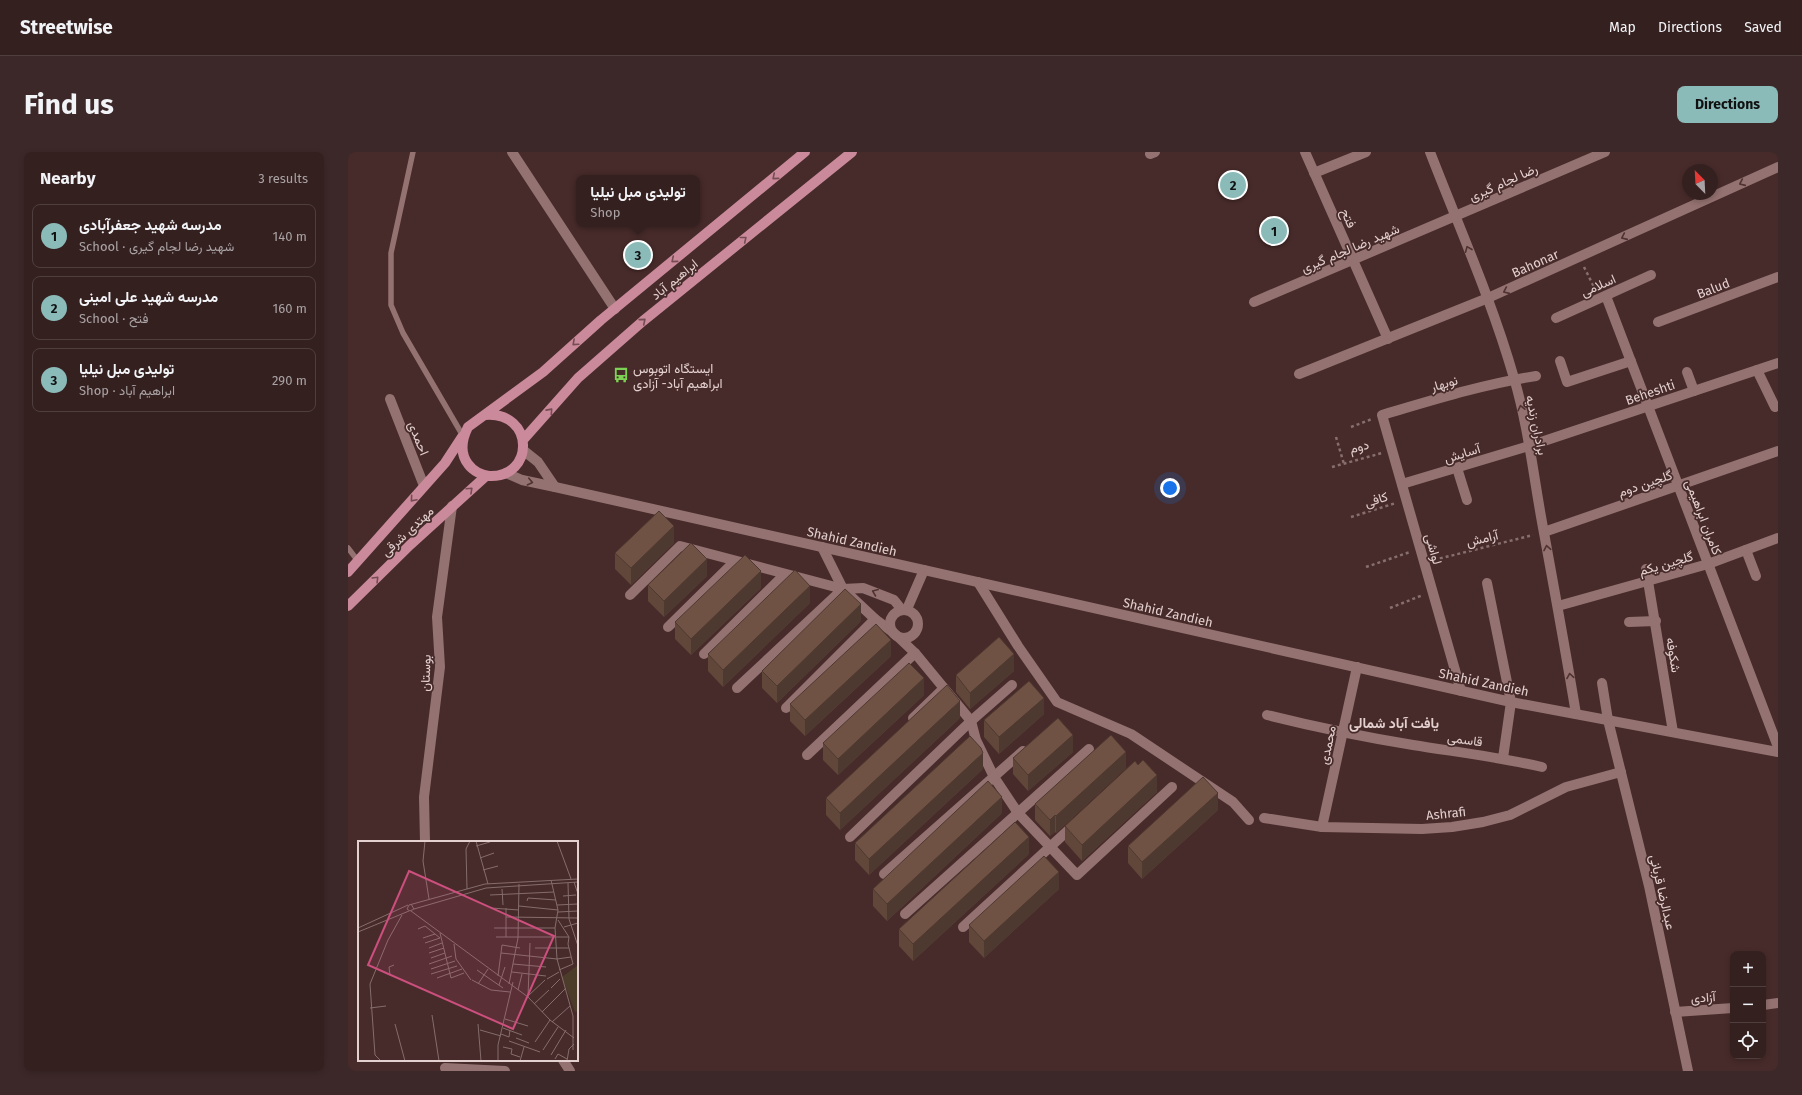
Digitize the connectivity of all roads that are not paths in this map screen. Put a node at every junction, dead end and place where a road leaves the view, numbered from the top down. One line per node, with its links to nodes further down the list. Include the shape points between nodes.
1 (413, 152): 36 (lane, via 391,253 391,305 403,333)
2 (512, 152): 18 (street)
3 (805, 152): 18 (main road, ابراهیم آباد, one-way to 18)
4 (852, 152): 37 (main road, ابراهیم آباد, one-way to 4, via 578,378 642,321)
5 (1305, 152): 10 (street, فتح)
6 (1366, 152): 10 (street)
7 (1430, 152): 11 (street, برادران زندیه)
8 (1605, 152): 11 (street, رضا لجام گیری)
9 (1778, 167): 15 (street, Bahonar, one-way to 15)
10 (1314, 173): 12 (street, فتح)
11 (1455, 217): 12 (street, شهید رضا لجام گیری); 15 (street, برادران زندیه, one-way to 11)
12 (1353, 260): 17 (street, شهید رضا لجام گیری); 21 (street, فتح)
13 (1651, 275): 16 (street, اسلامی)
14 (1778, 277): 20 (street, Balud)
15 (1488, 298): 21 (street, Bahonar); 29 (street, برادران زندیه)
16 (1603, 298): 19 (street, اسلامی); 23 (street, کامران ابراهیمی)
17 (1254, 302)
18 (614, 309): 34 (main road, ابراهیم آباد, one-way to 34, via 543,372)
19 (1556, 318)
20 (1658, 322)
21 (1388, 339): 27 (street, Bahonar)
22 (1560, 361): 23 (street, via 1567,382)
23 (1631, 361): 32 (street, کامران ابراهیمی)
24 (1778, 363): 25 (street, Beheshti)
25 (1758, 370): 30 (street, Beheshti); 33 (street)
26 (1687, 372): 30 (street)
27 (1299, 374)
28 (1536, 376): 29 (street)
29 (1514, 379): 35 (street, نوبهار, via 1459,392); 38 (street, برادران زندیه, one-way to 29)
30 (1694, 391): 32 (street, Beheshti)
31 (390, 399): 45 (street, احمدی)
32 (1648, 406): 38 (street, Beheshti); 44 (street, کامران ابراهیمی)
33 (1775, 407)
34 (485, 415): 36 (main road, via 468,427); 37 (main road, via 495,414 509,420 520,430)
35 (1382, 416): 43 (street, لواشی)
36 (463, 436): 42 (main road, via 464,456 472,468); 45 (main road, مهتدی شرقی, via 445,463)
37 (523, 445): 41 (main road, via 520,460); 46 (street)
38 (1530, 446): 40 (street, آسایش); 49 (street, برادران زندیه)
39 (1778, 451): 44 (street, گلچین دوم)
40 (1457, 468): 43 (street, آسایش); 47 (street)
41 (506, 473): 42 (main road); 46 (street, Shahid Zandieh, one-way to 46, via 522,480)
42 (486, 476): 48 (main road, مهتدی شرقی, one-way to 42)
43 (1402, 484): 82 (street, لواشی)
44 (1678, 485): 49 (street, گلچین دوم); 56 (street, کامران ابراهیمی)
45 (424, 486): 54 (main road, مهتدی شرقی, one-way to 54)
46 (555, 487): 51 (street, Shahid Zandieh)
47 (1467, 500)
48 (452, 506): 67 (main road, مهتدی شرقی, one-way to 48); 108 (street, بوستان, via 437,617 440,667 424,798)
49 (1544, 532): 68 (street, برادران زندیه, one-way to 49)
50 (1778, 538): 53 (street, گلچین یکم)
51 (822, 547): 58 (street, Shahid Zandieh); 65 (street)
52 (348, 548): 54 (lane)
53 (1746, 550): 56 (street, گلچین یکم); 61 (street)
54 (358, 560): 59 (main road, مهتدی شرقی)
55 (735, 561): 60 (street); 66 (street, via 680,546); 73 (street)
56 (1708, 564): 62 (street, گلچین یکم); 93 (street, کامران ابراهیمی)
57 (1646, 569): 62 (street, شکوفه)
58 (924, 570): 63 (street, Shahid Zandieh); 69 (street)
59 (348, 572)
60 (786, 574): 65 (street); 76 (street)
61 (1756, 576)
62 (1649, 581): 68 (street, گلچین یکم); 71 (street, شکوفه)
63 (978, 582): 77 (street, Shahid Zandieh); 105 (street, via 1018,646 1058,702 1131,734 1233,802)
64 (1487, 583): 83 (street)
65 (843, 589): 69 (street, one-way to 65, via 894,600 864,588); 70 (street); 80 (street)
66 (630, 595)
67 (348, 606)
68 (1558, 606): 85 (street, برادران زندیه, one-way to 68)
69 (904, 610): 74 (street, via 898,611 892,617 890,626); 74 (street, via 915,614 919,623 918,628 908,637 903,638)
70 (875, 619): 74 (street); 84 (street)
71 (1656, 621): 72 (street); 90 (street, شکوفه)
72 (1629, 622)
73 (668, 627)
74 (894, 634): 75 (street)
75 (914, 653): 81 (street); 96 (street)
76 (704, 654)
77 (1357, 667): 82 (street, Shahid Zandieh); 91 (street, محمدی)
78 (1602, 683): 87 (street, عبدالرضا قربانی)
79 (1012, 685): 88 (street)
80 (737, 688)
81 (943, 689): 88 (street); 89 (street)
82 (1461, 690): 83 (street, Shahid Zandieh)
83 (1511, 702): 85 (street, Shahid Zandieh); 97 (street)
84 (786, 708)
85 (1576, 714): 87 (street, Shahid Zandieh)
86 (1266, 715): 91 (street, قاسمی)
87 (1608, 720): 90 (street, Shahid Zandieh); 99 (street, عبدالرضا قربانی)
88 (971, 721): 100 (street, via 976,740); 107 (street)
89 (903, 727)
90 (1673, 732): 95 (street, Shahid Zandieh)
91 (1343, 733): 97 (street, قاسمی); 106 (street, محمدی)
92 (1028, 746): 100 (street)
93 (1778, 747)
94 (1088, 749): 102 (street)
95 (1778, 752)
96 (807, 755)
97 (1503, 758): 98 (street, قاسمی)
98 (1542, 767)
99 (1621, 772): 106 (street, Ashrafi, via 1566,786 1510,815 1483,822 1422,829); 116 (street, عبدالرضا قربانی, via 1649,886)
100 (994, 777): 102 (street); 110 (street)
101 (1172, 787): 109 (street, via 1077,875)
102 (1018, 813): 109 (street); 111 (street)
103 (1084, 815): 109 (street)
104 (1264, 818): 106 (street, Ashrafi)
105 (1249, 820)
106 (1322, 827)
107 (850, 837)
108 (425, 841)
109 (1049, 847): 112 (street)
110 (884, 874)
111 (905, 914)
112 (963, 927)
113 (1778, 1003): 114 (street)
114 (1766, 1004)
115 (1730, 1008): 116 (street, آزادی)
116 (1675, 1012): 121 (street, عبدالرضا قربانی)
117 (564, 1061): 120 (street)
118 (445, 1066): 119 (street)
119 (505, 1071)
120 (570, 1071)
121 (1688, 1071)

